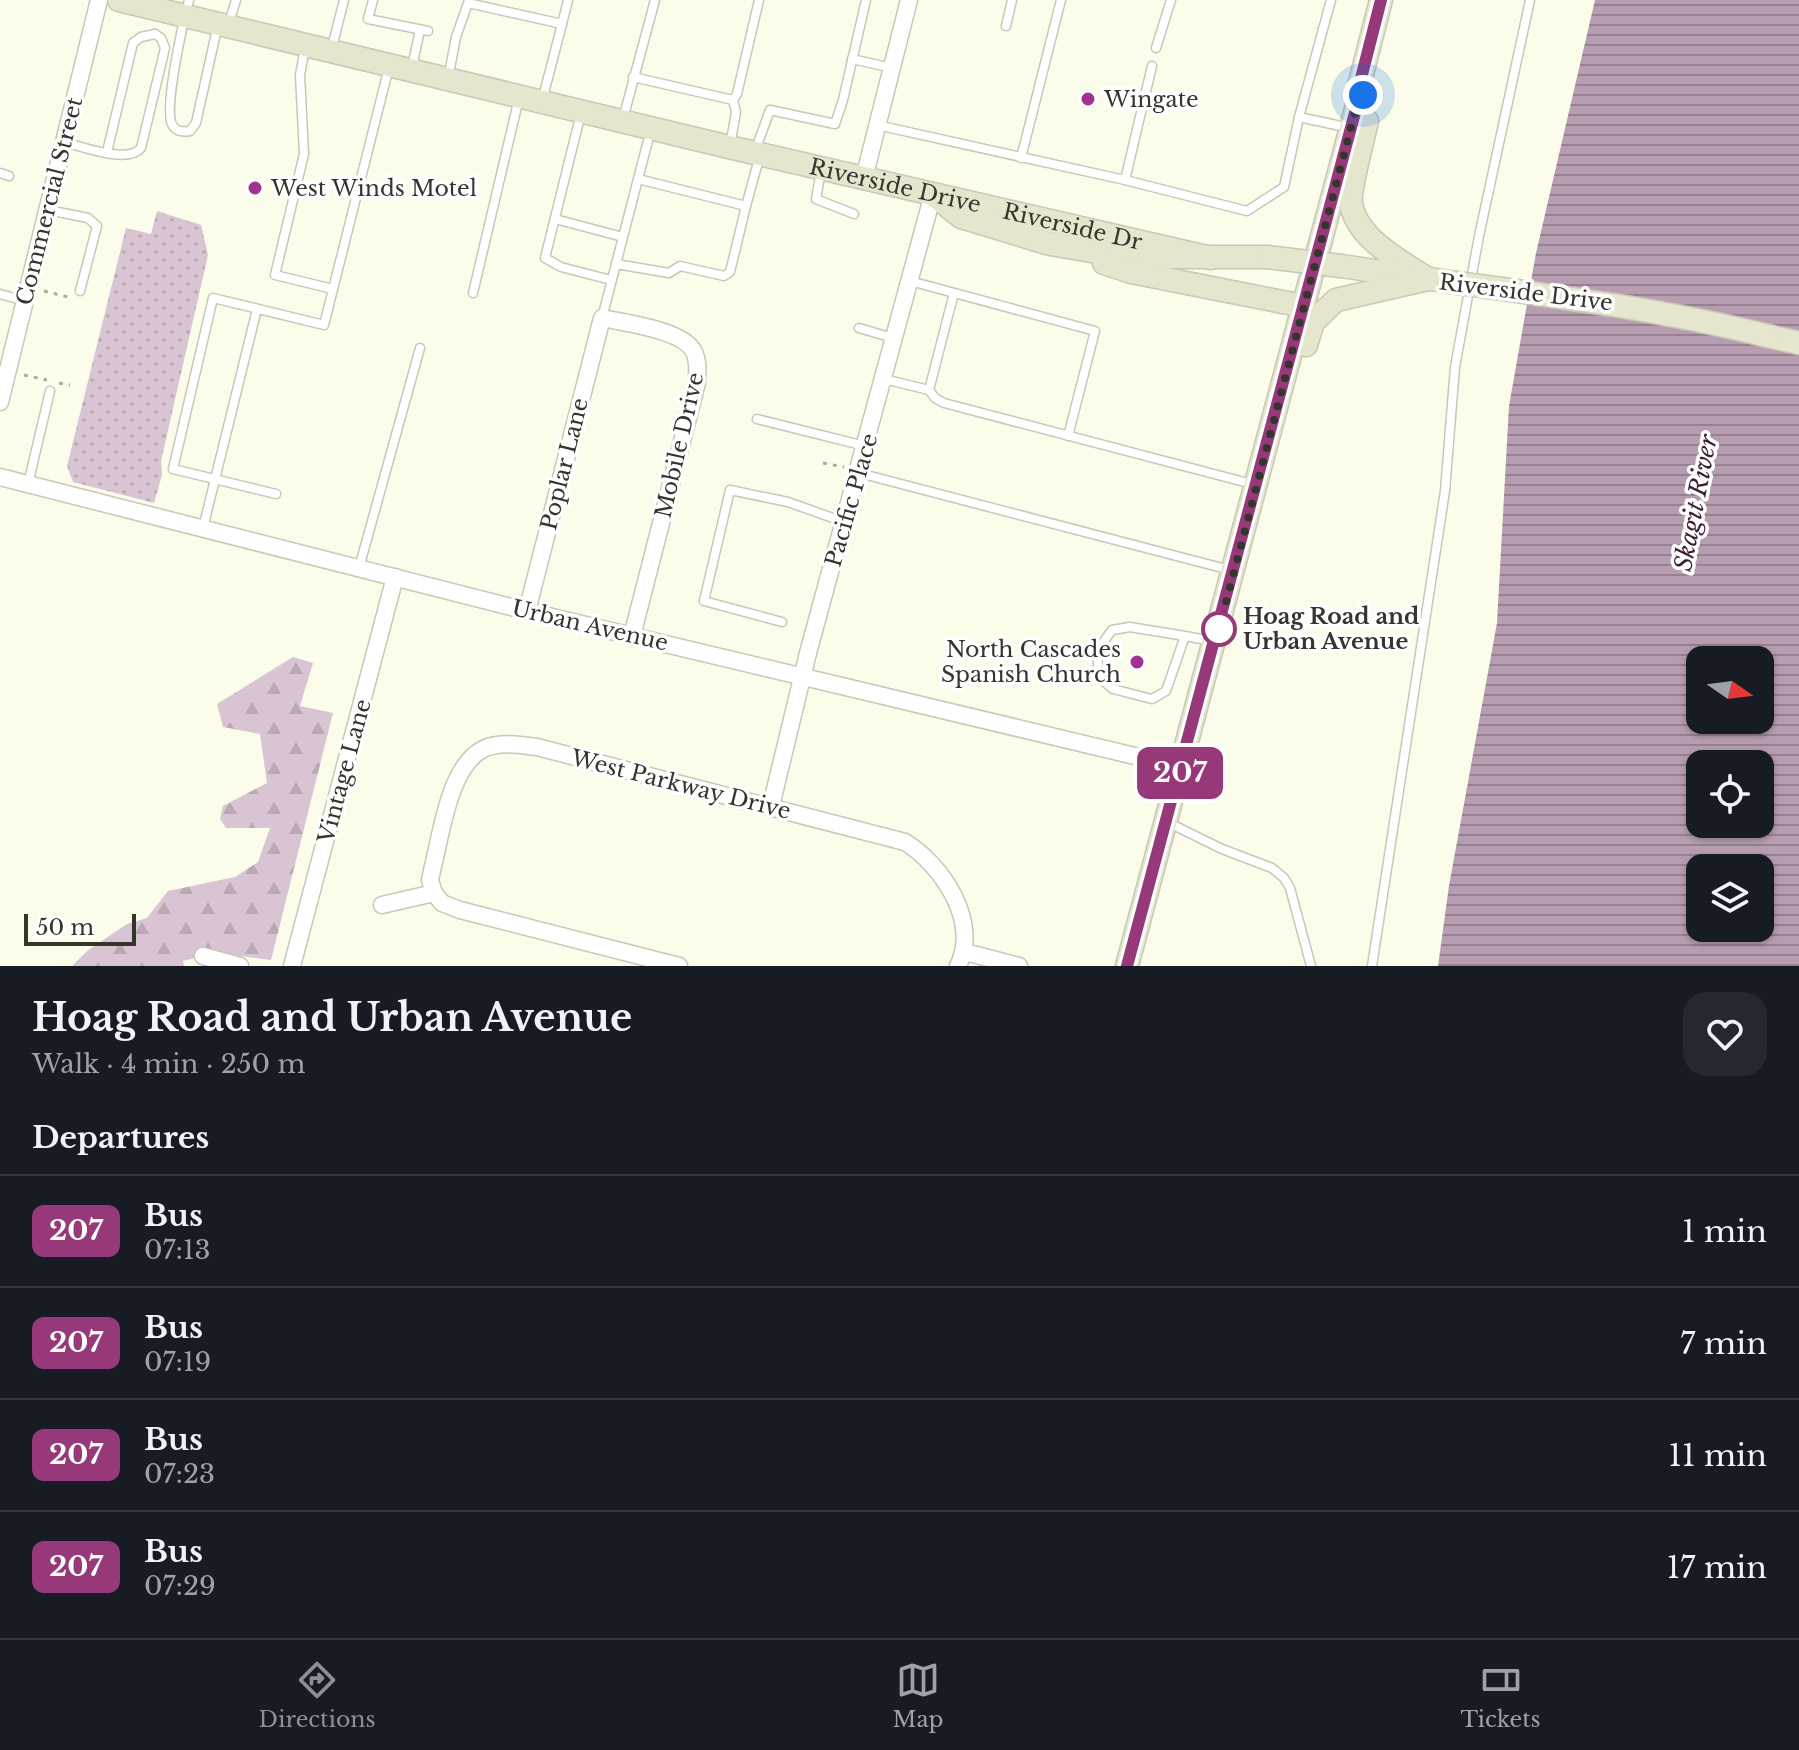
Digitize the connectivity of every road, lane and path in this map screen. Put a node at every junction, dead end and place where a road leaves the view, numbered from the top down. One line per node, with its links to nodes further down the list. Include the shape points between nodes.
1 (99, 0): 42 (street, Commercial Street)
2 (119, 0): 19 (main road, Riverside Drive)
3 (236, 0): 21 (lane)
4 (344, 0): 25 (lane)
5 (373, 0): 30 (lane, via 368,19 424,31)
6 (568, 0): 20 (lane)
7 (655, 0): 31 (lane)
8 (759, 0): 34 (lane)
9 (866, 0): 26 (lane)
10 (909, 0): 29 (street)
11 (1012, 0): 22 (lane)
12 (1061, 0): 46 (lane)
13 (1171, 0): 24 (lane)
14 (1331, 0): 37 (lane)
15 (1530, 0): 116 (lane, via 1455,367 1445,491)
16 (468, 1): 20 (lane); 32 (lane)
17 (1383, 2): 41 (main road); 60 (main road, via 1386,30 1351,198 1357,221 1380,248)
18 (187, 8): 19 (main road, Riverside Drive); 21 (main road, Riverside Drive); 21 (lane, via 170,119 181,132 196,123)
19 (158, 22): 45 (lane, via 133,43); 45 (lane, via 165,48 141,148 130,155)
20 (562, 24): 35 (lane)
21 (223, 25): 23 (main road, Riverside Drive)
22 (1006, 26)
23 (306, 45): 25 (main road, Riverside Drive); 63 (lane, via 300,75 304,154 275,275)
24 (1156, 48)
25 (331, 51): 27 (main road, Riverside Drive)
26 (852, 59): 29 (lane); 44 (lane, via 835,124 770,110)
27 (389, 66): 30 (main road, Riverside Drive); 63 (lane)
28 (1152, 66): 50 (lane)
29 (892, 68): 39 (street)
30 (411, 72): 32 (main road, Riverside Drive)
31 (633, 77): 34 (lane); 38 (lane)
32 (448, 80): 33 (main road, Riverside Drive)
33 (519, 97): 35 (main road, Riverside Drive); 65 (lane)
34 (733, 100): 43 (lane, via 735,124)
35 (542, 103): 36 (main road, Riverside Drive)
36 (581, 112): 38 (main road, Riverside Drive); 55 (lane)
37 (1299, 117): 41 (lane); 50 (lane, via 1284,187 1247,211)
38 (623, 121): 40 (main road, Riverside Drive)
39 (877, 125): 46 (lane); 48 (street)
40 (651, 128): 43 (main road, Riverside Drive); 49 (lane)
41 (1351, 128): 70 (main road)
42 (64, 142): 45 (lane); 53 (street, Commercial Street)
43 (729, 147): 44 (main road, Riverside Drive)
44 (757, 153): 47 (main road, Riverside Drive); 52 (lane)
45 (111, 154)
46 (1021, 158): 50 (lane)
47 (821, 168): 48 (main road, Riverside Drive); 54 (lane, via 816,199)
48 (864, 178): 51 (main road, Riverside Drive)
49 (638, 179): 52 (lane); 56 (lane)
50 (1125, 180)
51 (933, 194): 57 (main road, Riverside Drive, via 961,217); 58 (main road, Riverside Dr); 62 (street, Pacific Place)
52 (746, 206): 59 (lane, via 728,275 680,266 669,273)
53 (47, 210): 68 (lane, via 88,218 97,226); 69 (street, Commercial Street)
54 (854, 214)
55 (555, 219): 56 (lane); 61 (lane, via 545,258)
56 (623, 237): 59 (lane)
57 (1050, 244): 58 (main road, Riverside Drive, via 1127,257); 70 (main road, via 1131,272)
58 (1211, 258): 60 (main road, Riverside Drive, bridge, via 1267,257)
59 (616, 264): 61 (lane)
60 (1428, 279): 75 (main road, Riverside Drive, bridge, via 1620,304); 93 (main road, via 1336,300 1313,322 1277,453)
61 (611, 280): 72 (lane)
62 (910, 281): 66 (lane); 74 (street, Pacific Place)
63 (333, 289): 71 (lane, via 324,325)
64 (44, 291): 68 (path)
65 (473, 293)
66 (954, 293): 78 (lane); 82 (lane, via 1095,331)
67 (0, 294): 69 (lane)
68 (81, 295)
69 (25, 301): 80 (street, Commercial Street)
70 (1303, 306): 89 (main road)
71 (257, 309): 87 (lane); 87 (lane, via 213,298 209,314 173,469)
72 (602, 318): 97 (street, Poplar Lane); 99 (street, Mobile Drive, via 684,339 698,363)
73 (859, 328): 74 (lane)
74 (895, 338): 77 (street, Pacific Place)
75 (1799, 343)
76 (420, 348): 94 (lane)
77 (884, 379): 78 (lane); 83 (street, Pacific Place)
78 (929, 390): 82 (lane, via 944,403)
79 (50, 391): 88 (lane)
80 (0, 402)
81 (757, 419): 83 (lane)
82 (1068, 436): 89 (lane)
83 (866, 446): 85 (street, Pacific Place)
84 (823, 463): 85 (path)
85 (852, 470): 91 (street, Pacific Place); 95 (lane)
86 (0, 477): 88 (street, Urban Avenue)
87 (216, 479): 90 (lane); 92 (lane)
88 (28, 484): 92 (street, Urban Avenue)
89 (1256, 485): 93 (main road)
90 (276, 494)
91 (845, 522): 98 (lane, via 730,490 704,601); 102 (street, Pacific Place)
92 (203, 528): 94 (street, Urban Avenue)
93 (1242, 540): 95 (main road)
94 (359, 568): 96 (street, Urban Avenue)
95 (1234, 571): 101 (main road)
96 (395, 577): 97 (street, Urban Avenue); 111 (street, Vintage Lane)
97 (527, 611): 99 (street, Urban Avenue)
98 (782, 622)
99 (632, 636): 102 (street, Urban Avenue)
100 (1185, 636): 100 (lane, via 1130,627 1112,630 1097,651 1099,677 1113,689 1152,699 1166,691); 101 (lane)
101 (1215, 642): 103 (main road)
102 (803, 677): 103 (street, Urban Avenue); 104 (street, Pacific Place)
103 (1181, 767): 105 (main road)
104 (771, 806): 106 (street, West Parkway Drive, via 537,747 487,747 468,759 456,779 430,880); 109 (street, West Parkway Drive, via 905,842 923,853 956,901 964,928)
105 (1167, 821): 114 (main road); 115 (lane, via 1284,878)
106 (434, 893): 107 (street); 112 (street, via 460,910)
107 (382, 905)
108 (203, 956): 110 (street)
109 (961, 959): 113 (street)
110 (240, 966)
111 (292, 966)
112 (679, 966)
113 (1019, 966)
114 (1127, 966)
115 (1311, 966)
116 (1372, 966)

